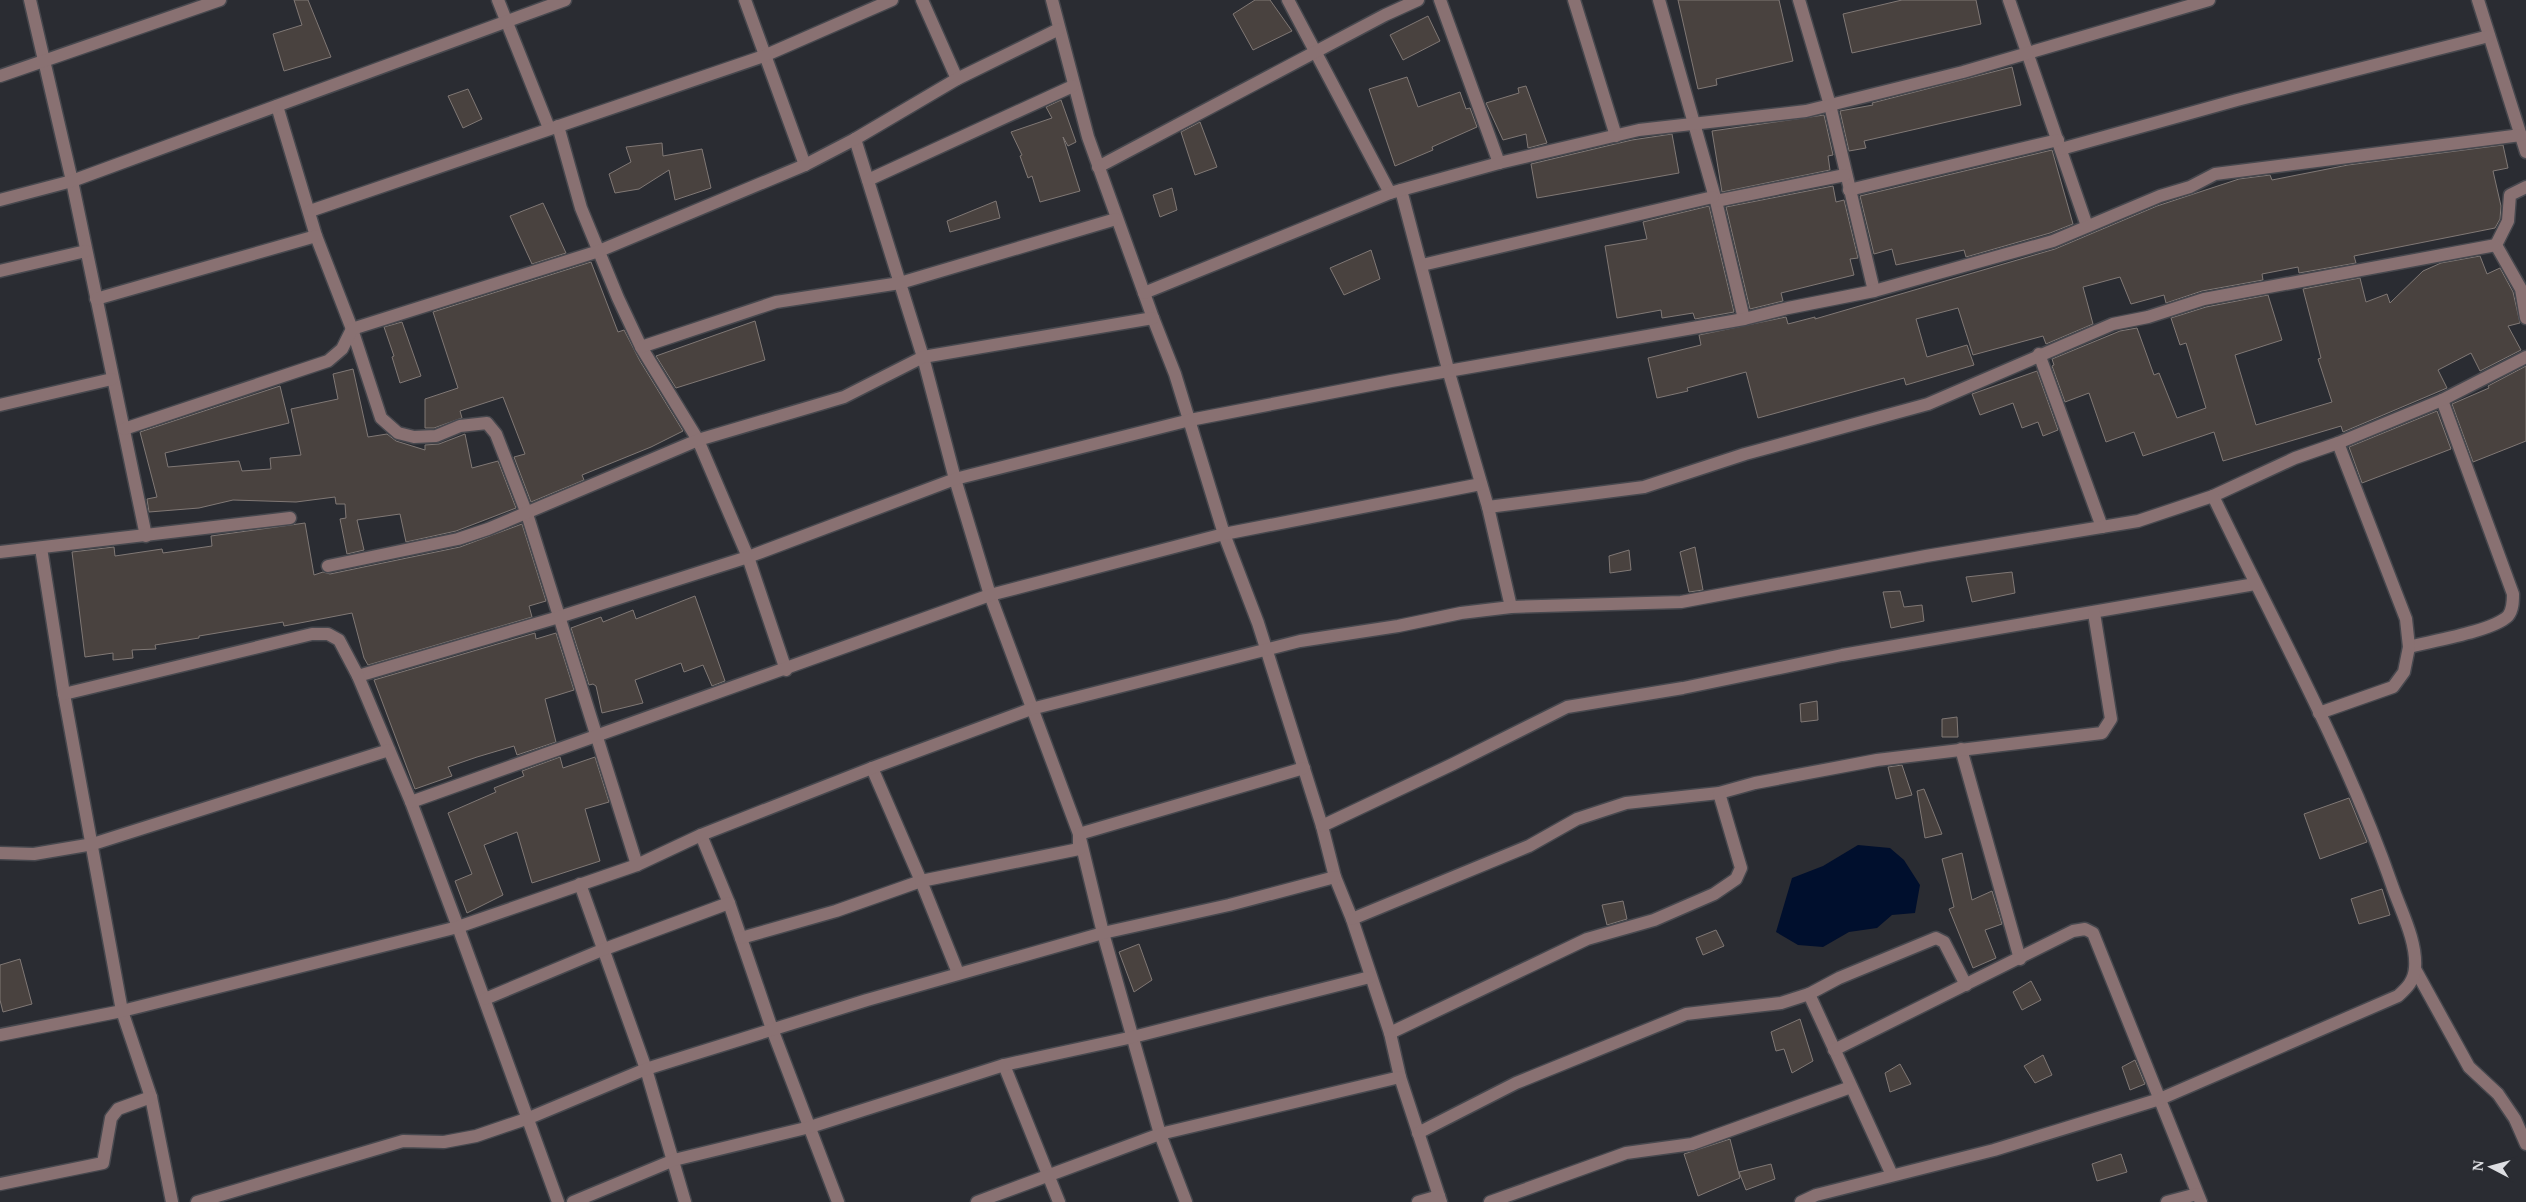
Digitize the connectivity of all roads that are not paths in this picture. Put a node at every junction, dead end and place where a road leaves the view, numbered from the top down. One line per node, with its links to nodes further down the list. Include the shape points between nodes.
1 (30, 0): 24 (street)
2 (220, 0): 24 (street)
3 (498, 0): 18 (street)
4 (566, 0): 18 (street)
5 (745, 0): 23 (street)
6 (892, 0): 23 (street)
7 (922, 0): 26 (street)
8 (1052, 0): 19 (street)
9 (1288, 0): 21 (street)
10 (1418, 0): 21 (street)
11 (1440, 0): 37 (street)
12 (1574, 0): 33 (street)
13 (1659, 0): 30 (street)
14 (1799, 0): 28 (street)
15 (2009, 0): 22 (street)
16 (2210, 0): 22 (street)
17 (2478, 0): 20 (street)
18 (507, 23): 29 (street); 31 (street)
19 (1059, 29): 26 (street); 27 (street)
20 (2488, 36): 32 (street); 35 (street)
21 (1317, 52): 39 (street); 45 (street)
22 (2026, 53): 28 (street); 35 (street)
23 (764, 56): 31 (street); 38 (street)
24 (44, 61): 25 (street); 42 (street)
25 (0, 76)
26 (957, 79): 34 (street)
27 (1073, 86): 39 (street); 41 (street)
28 (1830, 105): 30 (street, via 1806,111); 40 (street)
29 (277, 106): 42 (street); 48 (street)
30 (1693, 124): 33 (street); 46 (street)
31 (553, 127): 48 (street); 54 (street)
32 (2521, 135): 36 (street); 50 (street, via 2215,174 2190,187)
33 (1616, 136): 37 (street)
34 (854, 139): 38 (street); 41 (street)
35 (2059, 144): 44 (street); 50 (street)
36 (2526, 152)
37 (1499, 163): 45 (street)
38 (805, 164): 54 (street)
39 (1098, 167): 49 (street)
40 (1845, 175): 44 (street); 46 (street)
41 (868, 180): 57 (street)
42 (72, 181): 47 (street); 53 (street)
43 (2526, 187): 52 (street, via 2510,195 2508,221)
44 (1849, 190): 58 (street)
45 (1395, 192): 55 (street); 59 (street)
46 (1715, 199): 55 (street); 63 (street)
47 (0, 200)
48 (310, 211): 51 (street)
49 (1116, 219): 57 (street); 59 (street)
50 (2087, 226): 58 (street, via 2053,241)
51 (316, 236): 60 (street); 64 (street)
52 (2496, 245): 61 (street, via 2521,289); 66 (street, via 2204,299 2148,318 2113,324)
53 (86, 251): 56 (street); 60 (street)
54 (599, 251): 64 (street); 65 (street)
55 (1422, 265): 69 (street)
56 (0, 271)
57 (900, 283): 65 (street, via 776,302); 68 (street)
58 (1874, 291): 63 (street)
59 (1144, 293): 62 (street)
60 (96, 300): 70 (street)
61 (2525, 309)
62 (1153, 318): 68 (street); 73 (street)
63 (1744, 319): 69 (street)
64 (352, 329): 74 (street, via 342,349 328,361); 81 (street, via 381,418 398,432 414,437 436,436 460,426 487,423 496,434)
65 (641, 347): 75 (street)
66 (2039, 354): 80 (street, via 1928,404 1745,454 1644,487); 83 (street)
67 (2526, 357): 71 (street)
68 (923, 358): 75 (street, via 844,396); 77 (street)
69 (1449, 373): 73 (street); 78 (street)
70 (112, 379): 72 (street); 74 (street)
71 (2442, 400): 76 (street); 95 (street, via 2514,594 2513,606 2508,616 2490,626)
72 (0, 405)
73 (1190, 420): 77 (street); 84 (street)
74 (124, 429): 85 (street)
75 (698, 440): 81 (street); 88 (street)
76 (2338, 443): 79 (street, via 2295,458); 95 (street, via 2406,619)
77 (955, 479): 88 (street); 91 (street)
78 (1481, 484): 80 (street); 84 (street)
79 (2213, 496): 83 (street, via 2138,521); 90 (street)
80 (1488, 507): 92 (street)
81 (527, 514): 89 (street, via 458,539); 94 (street)
82 (290, 518): 85 (street)
83 (2102, 527): 92 (street, via 1681,602)
84 (1224, 534): 91 (street); 96 (street)
85 (146, 536): 86 (street)
86 (41, 548): 87 (street); 99 (street)
87 (0, 552)
88 (748, 557): 94 (street); 97 (street)
89 (328, 566)
90 (2255, 584): 93 (street); 101 (street)
91 (990, 595): 97 (street); 100 (street)
92 (1510, 607): 96 (street, via 1300,641)
93 (2094, 613): 104 (street, via 2110,719 2102,733); 109 (street, via 1842,655 1683,688 1567,707)
94 (559, 617): 98 (street); 102 (street)
95 (2409, 647): 101 (street, via 2404,672 2393,687)
96 (1266, 650): 100 (street); 106 (street)
97 (786, 670): 102 (street)
98 (358, 676): 99 (street, via 339,640 328,634 312,634); 103 (street)
99 (64, 694): 112 (street)
100 (1031, 709): 105 (street); 110 (street)
101 (2319, 713): 125 (street, via 2346,767 2381,853 2415,950)
102 (597, 735): 108 (street); 114 (street)
103 (389, 750): 108 (street); 112 (street)
104 (1961, 750): 107 (street, via 1877,760); 124 (street)
105 (872, 768): 111 (street); 116 (street)
106 (1304, 768): 109 (street); 110 (street)
107 (1719, 793): 119 (street, via 1626,803 1577,819 1529,846); 133 (street, via 1741,868 1736,879 1714,894 1654,920 1586,939)
108 (411, 802): 120 (street)
109 (1322, 826): 115 (street)
110 (1079, 834): 116 (street, via 1079,849); 121 (street)
111 (701, 835): 114 (street); 118 (street)
112 (93, 844): 113 (street, via 34,854); 131 (street)
113 (0, 853)
114 (637, 865): 117 (street)
115 (1335, 877): 119 (street); 121 (street)
116 (921, 881): 122 (street, via 836,911); 126 (street)
117 (580, 884): 120 (street); 123 (street)
118 (729, 904): 122 (street); 123 (street)
119 (1352, 920): 127 (street)
120 (458, 927): 130 (street); 131 (street)
121 (1103, 933): 126 (street); 135 (street)
122 (741, 938): 132 (street)
123 (602, 950): 130 (street); 138 (street)
124 (2020, 959): 128 (street); 142 (street, via 2073,931 2085,929 2093,933)
125 (2416, 969): 142 (street, via 2411,984 2398,996); 147 (street, via 2469,1067 2498,1094)
126 (958, 973): 132 (street)
127 (1370, 977): 133 (street); 135 (street)
128 (1966, 985): 129 (street, via 1944,942 1936,938 1839,978); 136 (street)
129 (1809, 994): 136 (street); 145 (street, via 1781,1003 1686,1014 1516,1084)
130 (485, 999): 143 (street)
131 (122, 1011): 134 (street); 141 (street)
132 (772, 1029): 138 (street); 144 (street)
133 (1390, 1033): 139 (street)
134 (0, 1035)
135 (1134, 1037): 137 (street); 146 (street)
136 (1834, 1050): 140 (street)
137 (1004, 1065): 144 (street); 150 (street)
138 (646, 1069): 143 (street); 148 (street)
139 (1400, 1077): 145 (street); 146 (street)
140 (1851, 1087): 149 (street); 164 (street, via 1692,1144 1626,1153)
141 (151, 1097): 151 (street, via 118,1109 111,1118 103,1163); 154 (street)
142 (2160, 1099): 149 (street, via 1994,1150); 152 (street)
143 (529, 1118): 155 (street, via 476,1136 444,1142 403,1141); 156 (street)
144 (810, 1127): 148 (street); 159 (street)
145 (1418, 1133): 153 (street)
146 (1160, 1134): 150 (street); 162 (street)
147 (2526, 1144)
148 (674, 1160): 157 (street); 158 (street)
149 (1892, 1175): 165 (street)
150 (1048, 1176): 160 (street); 161 (street)
151 (0, 1184)
152 (2199, 1198): 166 (street)
153 (1440, 1199): 163 (street)
154 (172, 1202)
155 (197, 1202)
156 (558, 1202)
157 (573, 1202)
158 (685, 1202)
159 (838, 1202)
160 (977, 1202)
161 (1059, 1202)
162 (1186, 1202)
163 (1418, 1202)
164 (1490, 1202)
165 (1801, 1202)
166 (2167, 1202)

